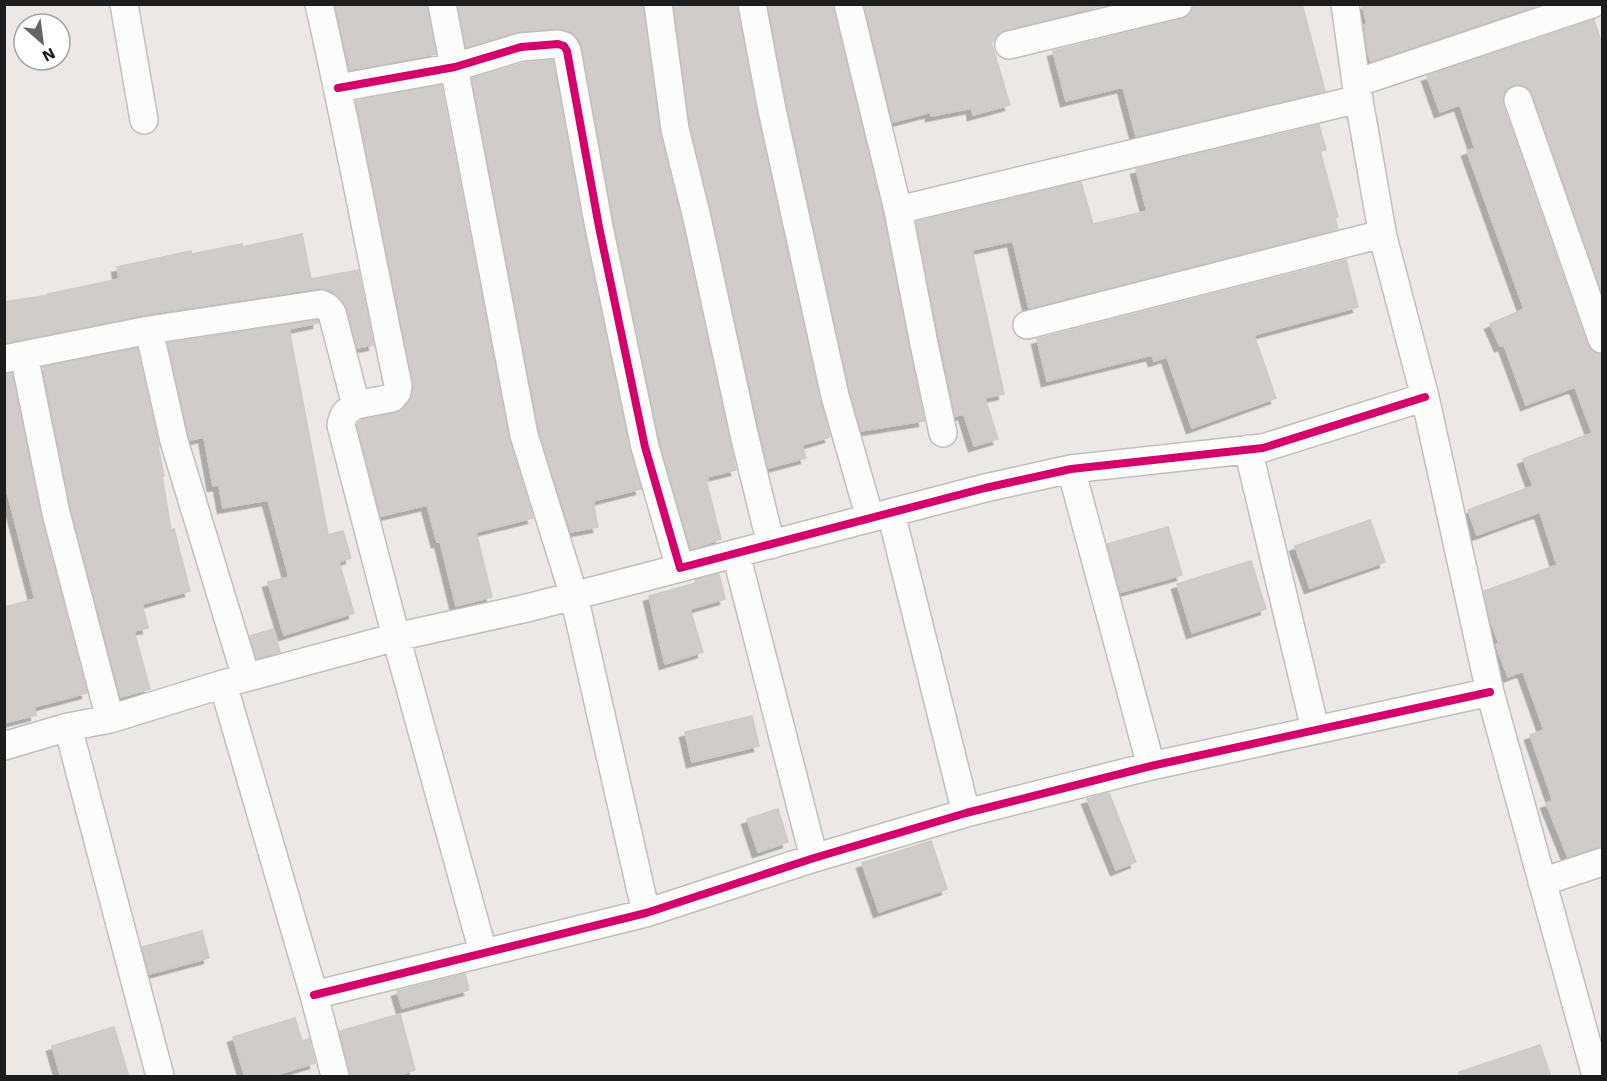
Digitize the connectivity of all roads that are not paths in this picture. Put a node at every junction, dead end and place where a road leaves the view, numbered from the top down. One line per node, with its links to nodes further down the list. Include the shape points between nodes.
1 (124, 4): 15 (street)
2 (319, 4): 12 (street)
3 (442, 4): 11 (street)
4 (658, 4): 28 (street, via 675,129)
5 (752, 4): 27 (street, via 835,396)
6 (848, 4): 16 (street)
7 (1178, 4): 10 (street)
8 (1345, 4): 13 (street)
9 (1592, 4): 13 (street)
10 (1009, 45)
11 (455, 67): 12 (street); 30 (street, via 521,47 558,44 567,51 645,447); 31 (street, via 524,435)
12 (338, 88): 23 (street, via 398,385 392,398)
13 (1358, 91): 16 (street); 17 (street)
14 (1518, 100): 20 (street)
15 (144, 120)
16 (898, 210): 24 (street)
17 (1382, 234): 18 (street); 22 (street)
18 (1027, 324)
19 (149, 330): 21 (street); 23 (street, via 321,304 332,313); 33 (street)
20 (1602, 339)
21 (14, 357): 35 (street)
22 (1425, 398): 25 (street, via 1263,448); 34 (street)
23 (356, 405): 32 (street, via 346,410 341,425)
24 (943, 433)
25 (1248, 449): 26 (street); 37 (street)
26 (1071, 469): 27 (street); 39 (street)
27 (880, 515): 28 (street); 40 (street)
28 (771, 545): 29 (street)
29 (736, 554): 30 (street); 41 (street)
30 (680, 568): 31 (street)
31 (574, 596): 32 (street); 44 (street)
32 (396, 637): 33 (street); 45 (street)
33 (234, 681): 35 (street); 46 (street)
34 (1490, 692): 37 (street); 43 (street)
35 (110, 719): 36 (street)
36 (68, 727): 38 (street); 47 (street)
37 (1315, 729): 39 (street)
38 (4, 746)
39 (1151, 766): 40 (street)
40 (966, 813): 41 (street)
41 (814, 858): 44 (street)
42 (1602, 862): 43 (street)
43 (1542, 882): 49 (street)
44 (646, 913): 45 (street)
45 (483, 952): 46 (street)
46 (314, 994): 48 (street)
47 (160, 1077)
48 (335, 1077)
49 (1596, 1077)

